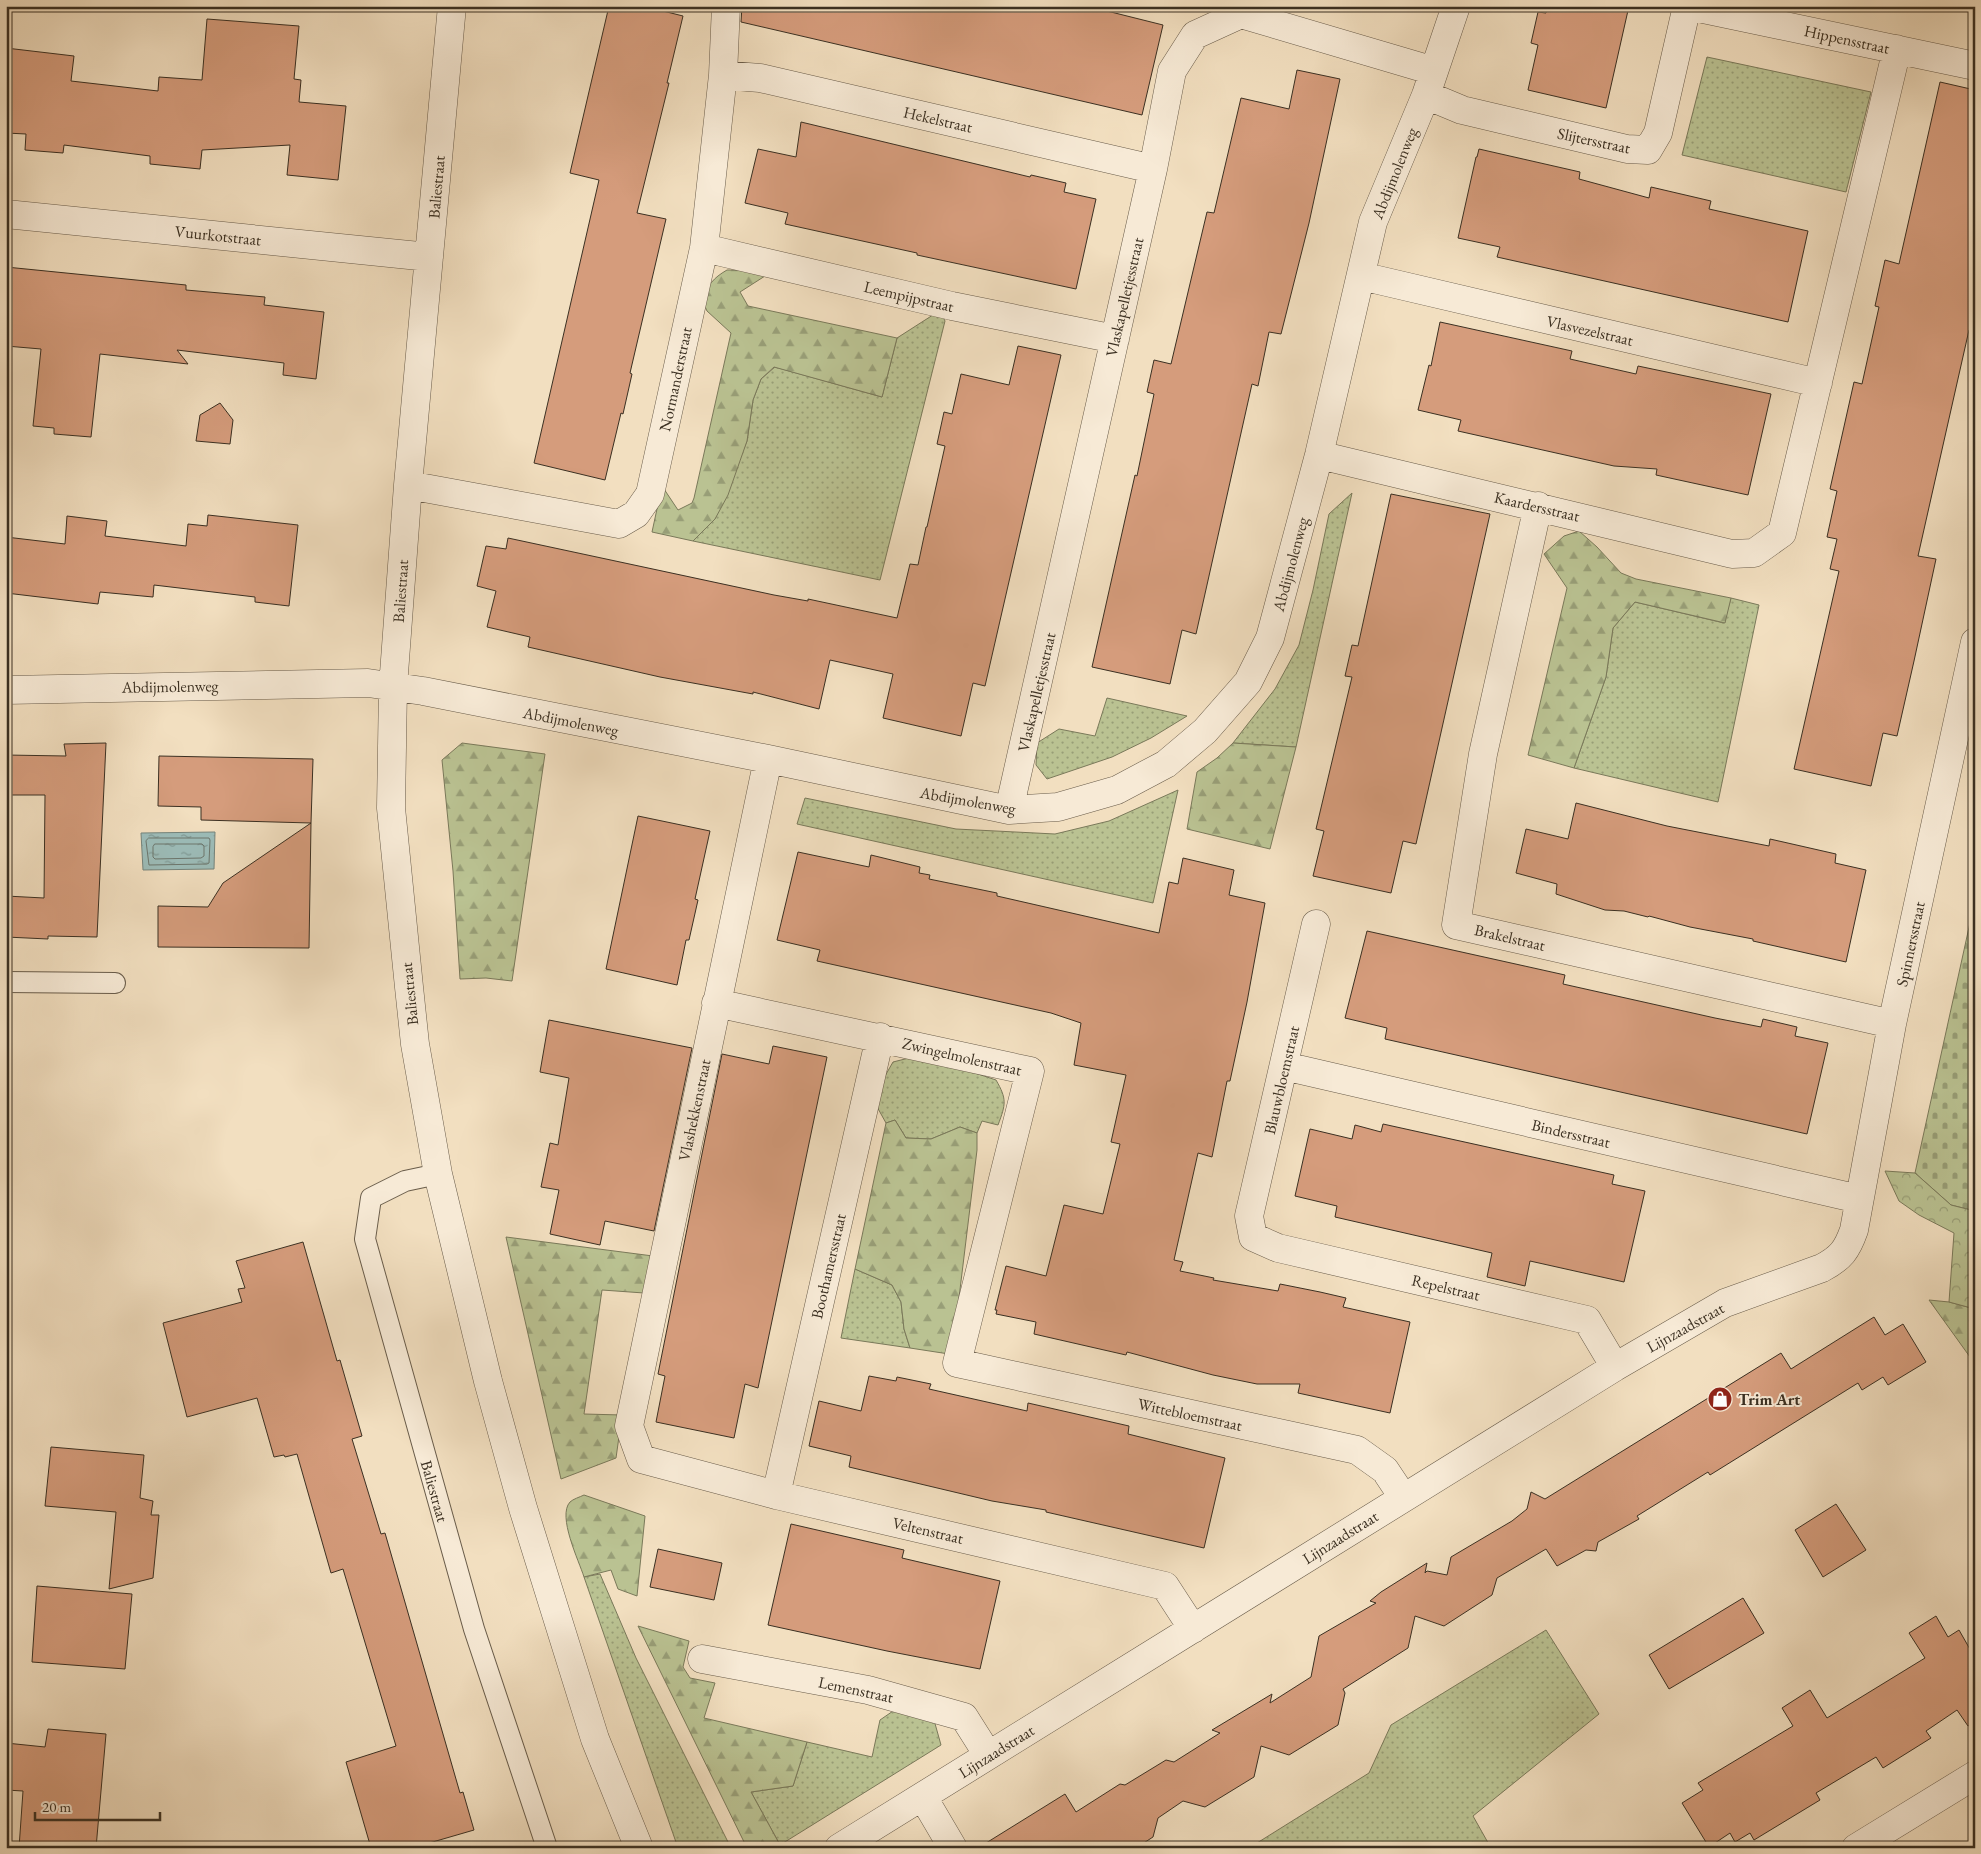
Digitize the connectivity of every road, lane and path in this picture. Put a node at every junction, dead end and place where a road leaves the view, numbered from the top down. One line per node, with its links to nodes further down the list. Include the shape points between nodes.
1 (452, 6): 13 (street, Baliestraat)
2 (726, 6): 8 (street, Normanderstraat)
3 (1456, 6): 9 (street, Abdijmolenweg)
4 (1688, 6): 6 (street, Hippensstraat); 9 (street, Slijtersstraat, via 1658,133 1648,150 1462,110)
5 (1266, 14): 9 (street, Vlaskapelletjesstraat); 10 (street, Vlaskapelletjesstraat, via 1241,14 1196,35 1172,71)
6 (1897, 49): 7 (street, Hippensstraat); 16 (street)
7 (1975, 66)
8 (723, 74): 10 (street, Hekelstraat, via 760,78); 12 (street, Normanderstraat)
9 (1430, 83): 14 (street, Abdijmolenweg, via 1373,222)
10 (1153, 169): 15 (street, Vlaskapelletjesstraat)
11 (6, 214): 13 (street, Vuurkotstraat)
12 (704, 248): 15 (street, Leempijpstraat, via 952,306); 18 (street, Normanderstraat, via 650,494 636,514 619,524)
13 (429, 256): 18 (street, Baliestraat)
14 (1361, 276): 16 (street, Vlasvezelstraat); 17 (street, Abdijmolenweg)
15 (1115, 339): 24 (street, Vlaskapelletjesstraat)
16 (1818, 384): 19 (street, Kaardersstraat, via 1782,533 1754,553 1732,554)
17 (1319, 455): 19 (street, Kaardersstraat); 24 (street, Abdijmolenweg, via 1270,638 1248,682 1205,731 1166,764 1117,790 1058,807)
18 (408, 486): 21 (street, Baliestraat)
19 (1538, 506): 29 (street, Brakelstraat, via 1483,754 1456,925)
20 (1973, 654): 29 (street, Spinnersstraat)
21 (393, 687): 22 (street, Abdijmolenweg, via 354,682); 23 (street, Abdijmolenweg); 32 (street, Baliestraat, via 392,818 414,1044)
22 (6, 690)
23 (768, 759): 24 (street, Abdijmolenweg); 28 (street, Vlashekkenstraat)
24 (1009, 810)
25 (1316, 924): 31 (street, Blauwbloemstraat)
26 (6, 982): 27 (lane)
27 (114, 983)
28 (716, 1003): 30 (street, Zwingelmolenstraat); 38 (street, Vlashekkenstraat, via 629,1426)
29 (1892, 1024): 33 (street, Spinnersstraat)
30 (880, 1038): 36 (street, Zwingelmolenstraat, via 1030,1071); 39 (street, Boothamersstraat)
31 (1284, 1066): 33 (street, Bindersstraat); 34 (street, Blauwbloemstraat, via 1250,1216)
32 (438, 1174): 46 (lane, Baliestraat, via 405,1181 371,1198 365,1239 474,1629); 47 (street, Baliestraat, via 488,1381 523,1508 595,1739)
33 (1859, 1199): 35 (street, Spinnersstraat)
34 (1253, 1237): 37 (street, Repelstraat, via 1278,1248 1587,1320)
35 (1849, 1246): 37 (street, Lijnzaadstraat, via 1836,1261 1725,1303)
36 (957, 1363): 40 (street, Wittebloemstraat, via 1357,1450 1386,1470)
37 (1614, 1367): 40 (street, Lijnzaadstraat)
38 (641, 1459): 39 (street, Veltenstraat)
39 (776, 1495): 41 (street, Veltenstraat, via 1165,1586)
40 (1403, 1497): 41 (street, Lijnzaadstraat)
41 (1193, 1630): 43 (street, Lijnzaadstraat)
42 (702, 1659): 43 (street, Lemenstraat, via 868,1690 964,1717)
43 (988, 1755): 45 (street, Lijnzaadstraat)
44 (1975, 1775): 50 (street)
45 (922, 1797): 48 (street, Lijnzaadstraat); 49 (street)
46 (547, 1848)
47 (639, 1848)
48 (839, 1848)
49 (953, 1848)
50 (1856, 1848)

